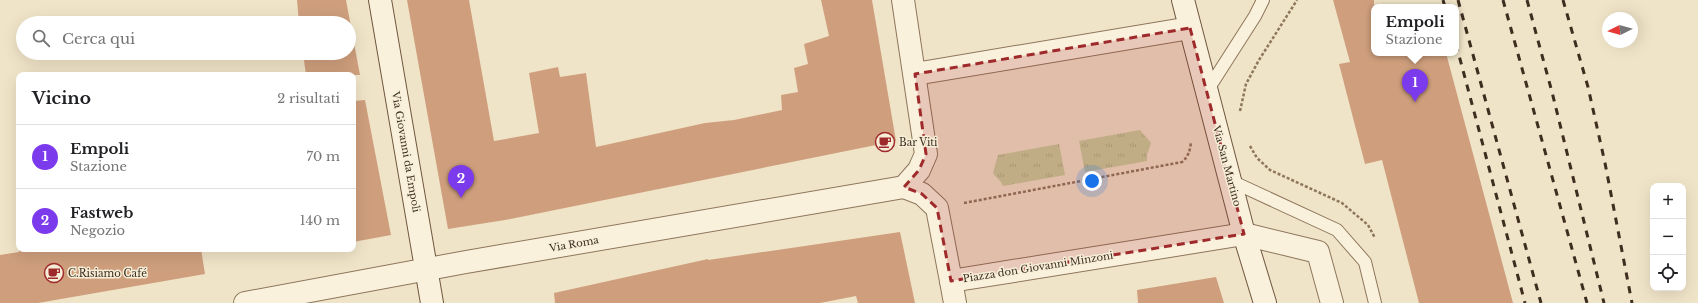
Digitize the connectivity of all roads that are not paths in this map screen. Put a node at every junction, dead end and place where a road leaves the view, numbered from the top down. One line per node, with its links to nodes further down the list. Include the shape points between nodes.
1 (380, 0): 11 (street, Via Giovanni da Empoli)
2 (904, 0): 6 (street)
3 (1183, 0): 5 (street, Via San Martino)
4 (1262, 0): 7 (lane, via 1255,16)
5 (1190, 28): 6 (street); 7 (street, Via San Martino)
6 (915, 74): 9 (street, via 926,154 920,170)
7 (1207, 91): 8 (street, Via San Martino)
8 (1231, 181): 10 (street, Via San Martino); 18 (lane, via 1338,230 1366,262)
9 (904, 187): 11 (street, Via Roma); 12 (street, Piazza don Giovanni Minzoni, via 922,194 937,208)
10 (1244, 234): 12 (street, Piazza don Giovanni Minzoni); 16 (street, Via San Martino); 17 (street, Piazza don Giovanni Minzoni, via 1318,252)
11 (426, 269): 13 (street, Via Roma); 14 (street, Via Giovanni da Empoli)
12 (951, 281): 15 (street)
13 (244, 303)
14 (432, 303)
15 (955, 303)
16 (1265, 303)
17 (1332, 303)
18 (1375, 303)

